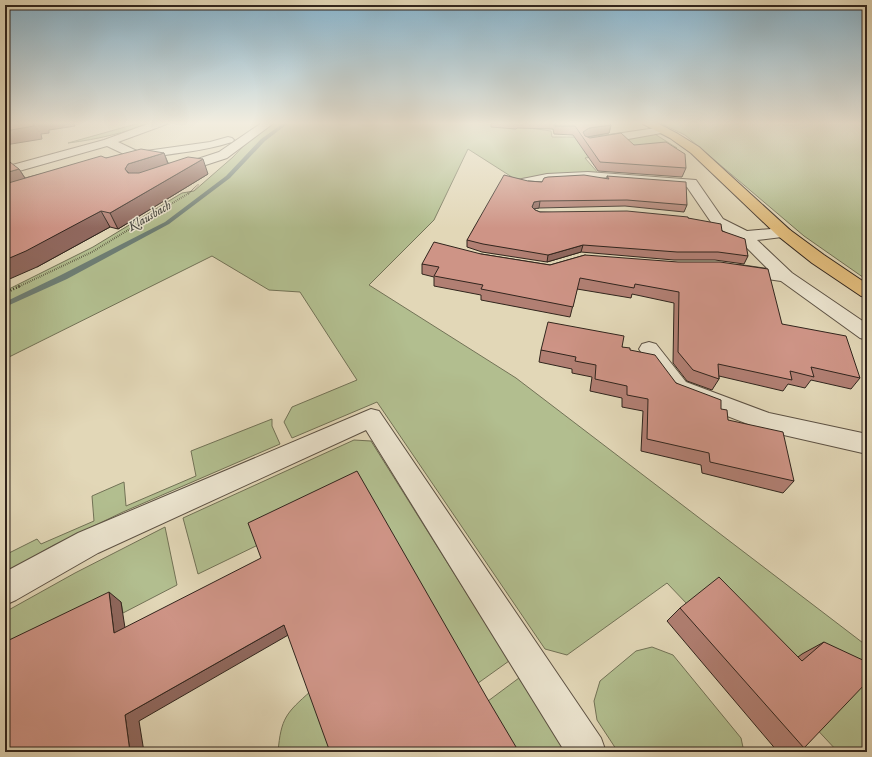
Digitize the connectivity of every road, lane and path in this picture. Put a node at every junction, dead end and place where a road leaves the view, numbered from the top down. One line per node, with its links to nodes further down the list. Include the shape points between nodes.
1 (54, 157): 7 (street)
2 (132, 157): 6 (street)
3 (216, 157): 8 (street)
4 (222, 157): 17 (path, via 212,173 188,194 92,252)
5 (703, 157): 12 (main road)
6 (107, 165)
7 (5, 171)
8 (162, 175)
9 (527, 182): 11 (street, via 596,177 691,183)
10 (703, 221): 11 (street)
11 (718, 222): 13 (street)
12 (784, 233): 13 (street); 16 (main road)
13 (744, 236): 15 (street)
14 (722, 267): 15 (street)
15 (786, 277): 18 (street)
16 (867, 292)
17 (5, 293)
18 (867, 333)
19 (649, 349): 20 (street, via 678,388 766,422)
20 (867, 444)
21 (5, 588): 22 (street, via 88,543 371,418)
22 (587, 752)

